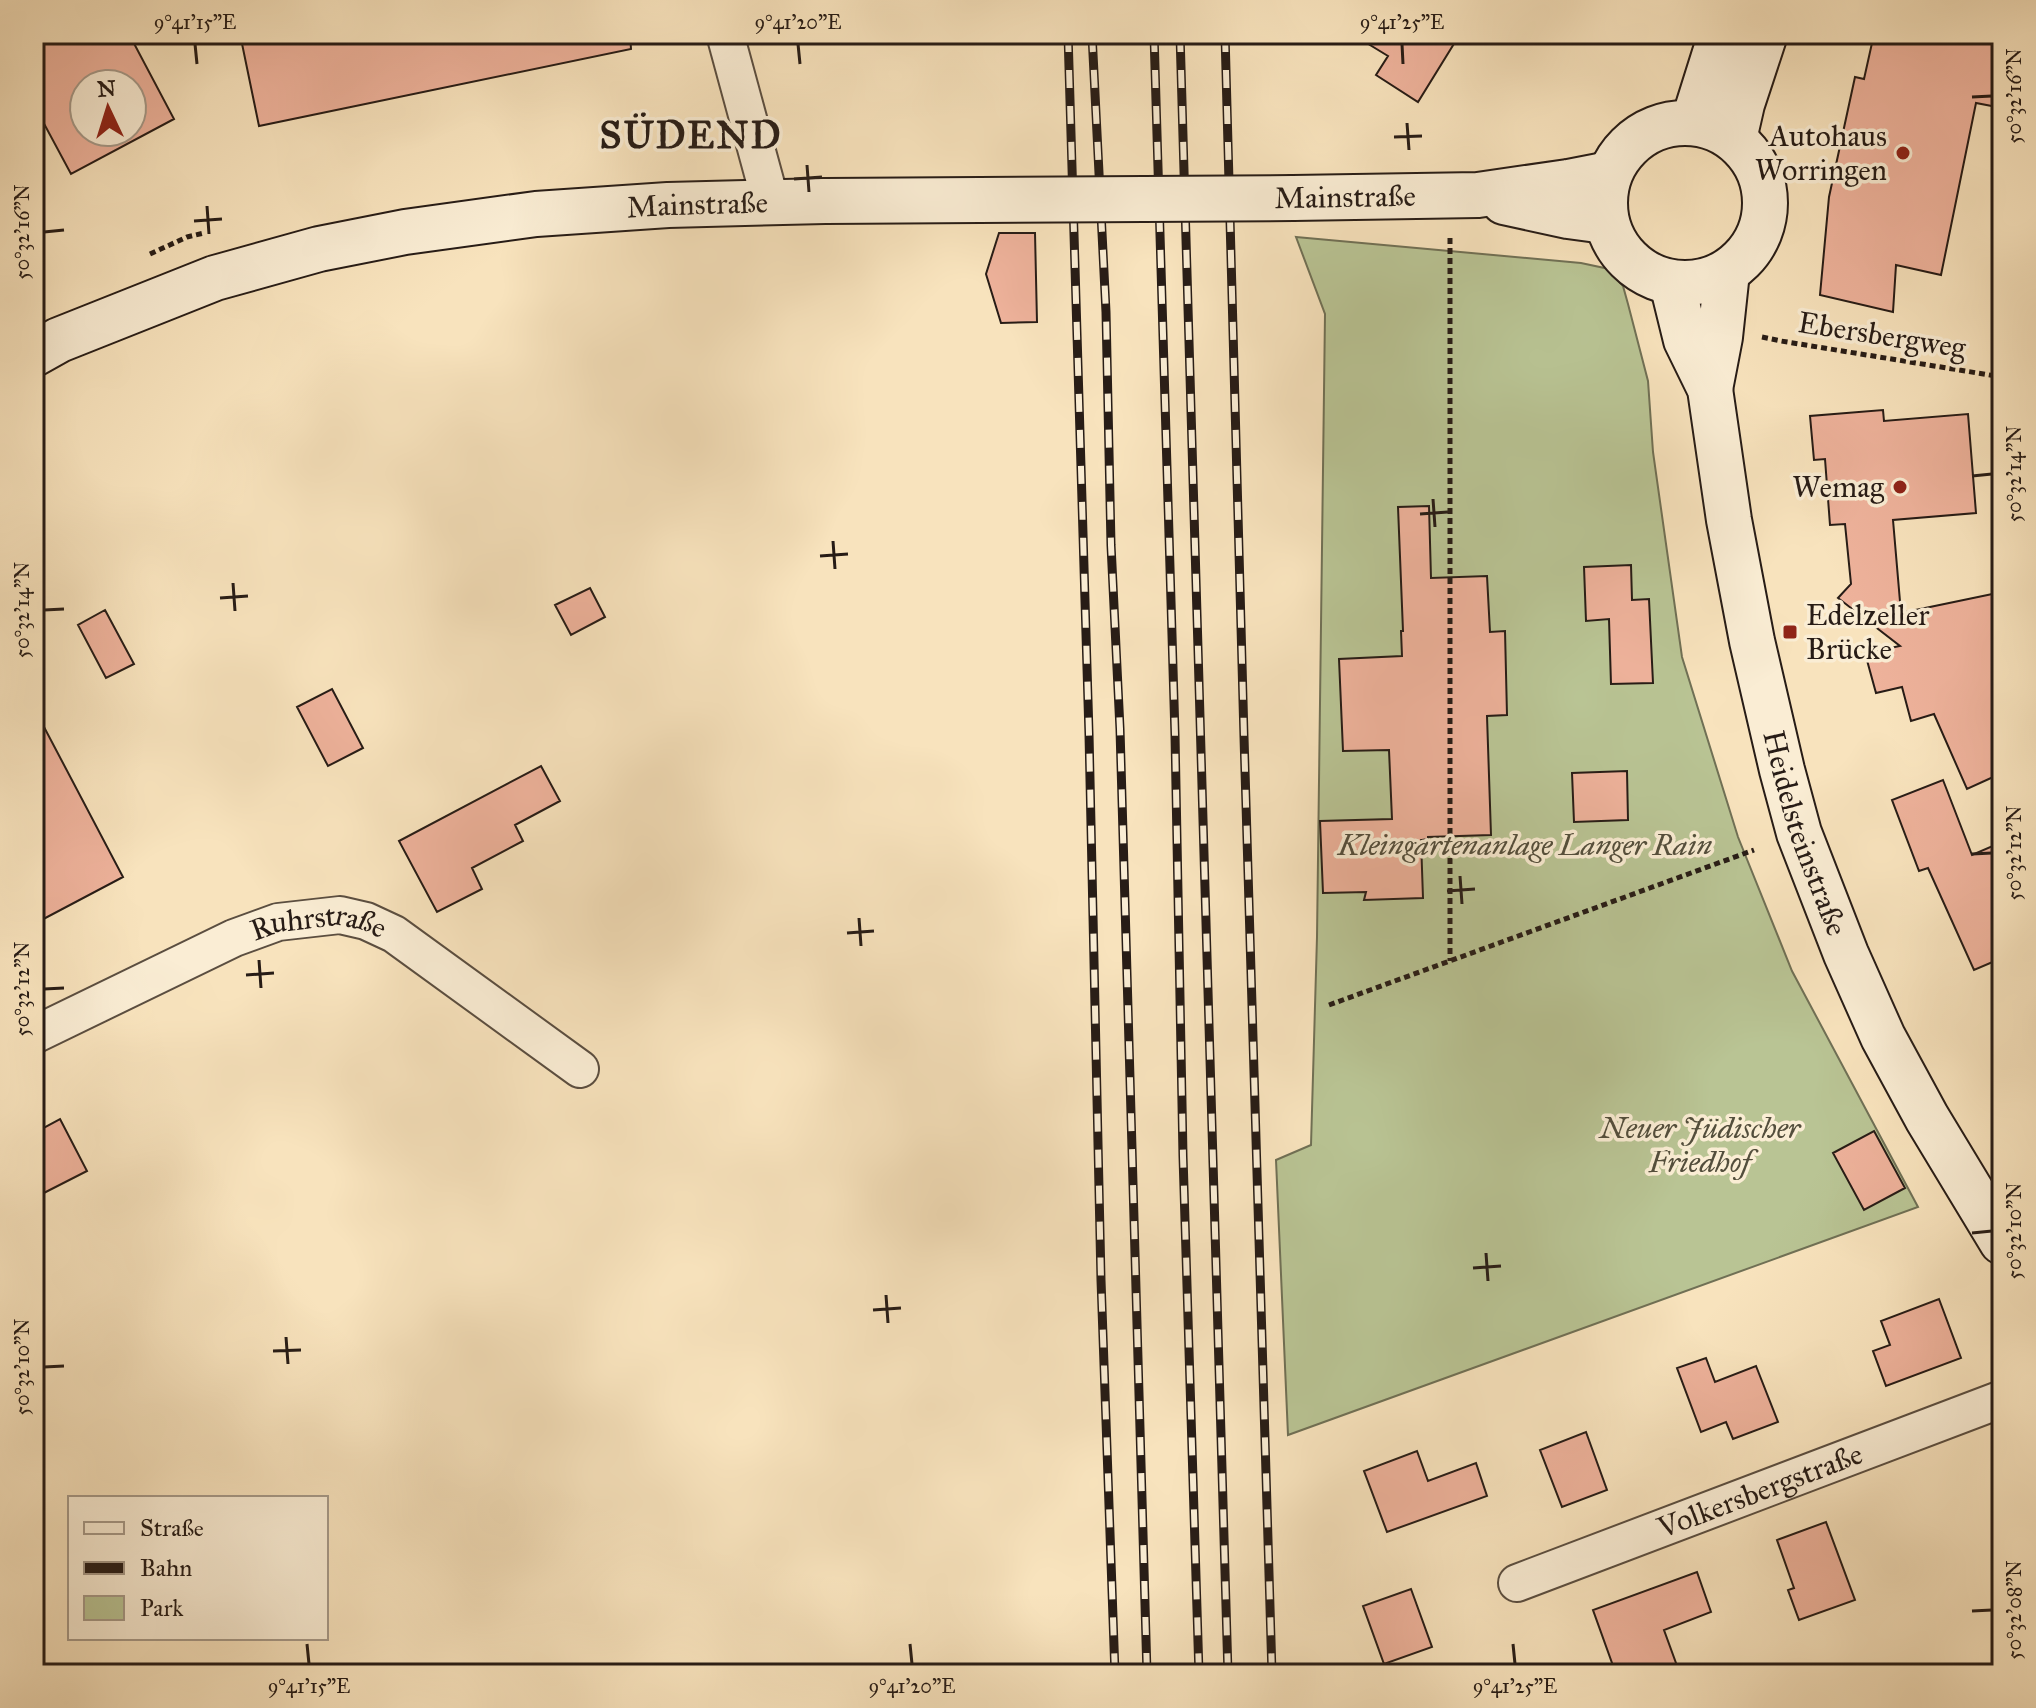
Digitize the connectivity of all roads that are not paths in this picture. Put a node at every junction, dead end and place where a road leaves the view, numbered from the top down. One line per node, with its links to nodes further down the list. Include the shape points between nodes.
1 (725, 34): 8 (street)
2 (1721, 34): 4 (main road)
3 (1765, 34): 5 (main road)
4 (1693, 123): 5 (main road); 6 (main road, via 1652,130 1619,156)
5 (1734, 139): 10 (main road, via 1760,175 1764,219 1757,240)
6 (1609, 174): 7 (main road, Mainstraße); 9 (main road)
7 (1478, 195): 8 (main road, Mainstraße, bridge); 9 (main road, Mainstraße)
8 (771, 203): 12 (main road, Mainstraße, via 536,214 319,249 215,278)
9 (1605, 221): 11 (main road, via 1629,262)
10 (1727, 272): 11 (main road, via 1709,280); 13 (main road, Heidelsteinstraße)
11 (1672, 283): 13 (main road, Heidelsteinstraße, via 1686,340)
12 (34, 354)
13 (1710, 389): 16 (main road, Heidelsteinstraße, via 1749,626 1799,833 1883,1037)
14 (34, 1035): 15 (street, Ruhrstraße, via 234,938 278,922 340,915 394,934)
15 (580, 1069)
16 (2002, 1242)
17 (2002, 1399): 18 (street, Volkersbergstraße)
18 (1517, 1583)

